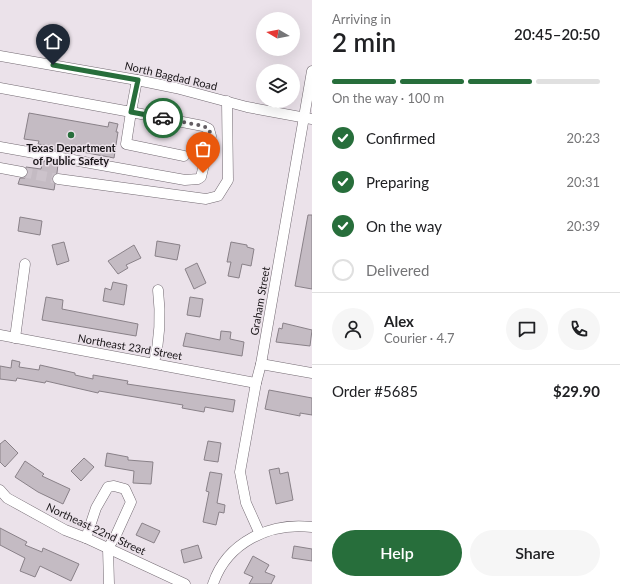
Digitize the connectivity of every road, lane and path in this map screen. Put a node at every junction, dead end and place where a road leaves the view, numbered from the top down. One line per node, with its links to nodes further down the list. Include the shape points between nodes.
1 (0, 56): 3 (street, North Bagdad Road)
2 (312, 71): 7 (street, Graham Street)
3 (138, 80): 5 (street, North Bagdad Road); 6 (street)
4 (0, 88): 6 (street)
5 (227, 101): 7 (street, North Bagdad Road); 12 (street, via 228,180 218,196 206,199)
6 (131, 112): 8 (street, via 209,129 211,136 201,177 185,180); 9 (street, via 126,144)
7 (308, 118): 18 (street, Graham Street)
8 (0, 147)
9 (184, 156)
10 (0, 168): 11 (street)
11 (22, 172)
12 (58, 179)
13 (25, 264): 16 (street)
14 (158, 290): 17 (street, via 160,317)
15 (0, 335): 16 (street, Northeast 23rd Street)
16 (15, 338): 17 (street, Northeast 23rd Street)
17 (154, 363): 20 (street, Northeast 23rd Street)
18 (261, 364): 19 (street); 20 (street, Graham Street)
19 (312, 373)
20 (256, 382): 23 (street, Graham Street, via 240,472 246,503)
21 (0, 490): 24 (street, Northeast 22nd Street, via 7,498 42,518)
22 (312, 527): 23 (street, via 295,525)
23 (259, 532): 28 (street, via 236,548 216,574)
24 (86, 538): 25 (street, Northeast 22nd Street); 25 (street, via 96,508 108,488 114,486 125,489 131,502)
25 (108, 548): 26 (street); 27 (street, Northeast 22nd Street)
26 (109, 584)
27 (185, 584)
28 (213, 584)

